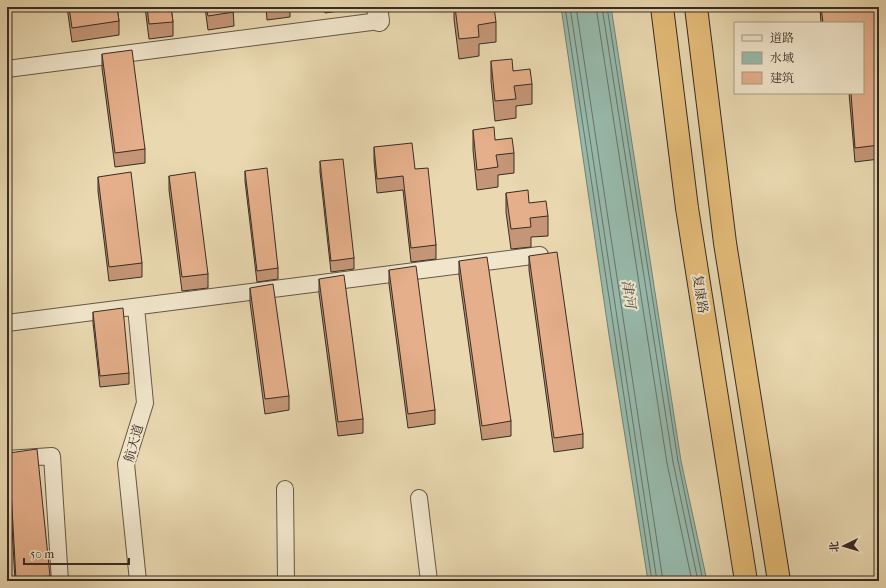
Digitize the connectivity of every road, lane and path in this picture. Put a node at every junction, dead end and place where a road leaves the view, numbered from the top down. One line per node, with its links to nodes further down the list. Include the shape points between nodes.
1 (662, 7): 15 (highway, 复康路, via 687,208)
2 (696, 7): 16 (highway, via 725,243)
3 (378, 14): 4 (street)
4 (7, 69)
5 (540, 255): 6 (street)
6 (136, 307): 7 (street); 12 (street, 航天道, via 145,403 126,464)
7 (7, 323)
8 (7, 459): 11 (street, via 52,456)
9 (285, 489): 13 (street)
10 (419, 498): 14 (street)
11 (60, 581)
12 (138, 581)
13 (286, 581)
14 (429, 581)
15 (746, 581)
16 (779, 581)

